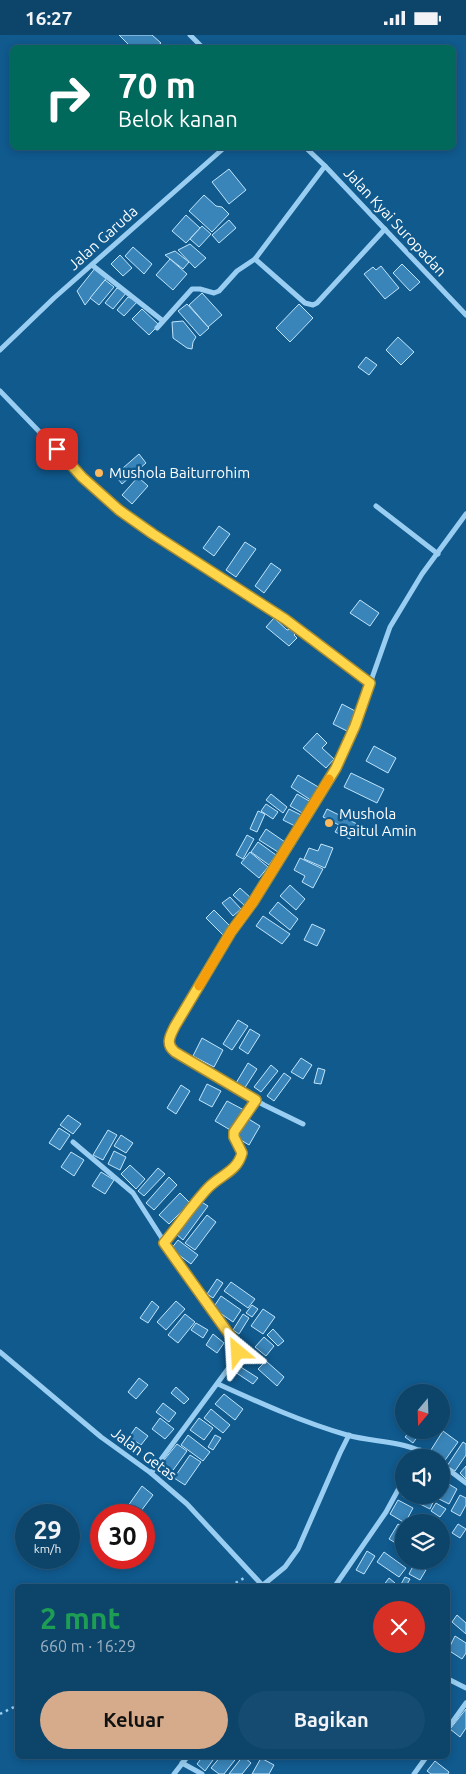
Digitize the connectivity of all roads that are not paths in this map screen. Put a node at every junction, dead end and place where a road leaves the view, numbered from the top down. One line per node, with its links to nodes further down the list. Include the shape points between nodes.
1 (190, 35): 2 (street)
2 (200, 45)
3 (222, 150): 8 (street, Jalan Garuda)
4 (308, 150): 5 (street, Jalan Kyai Suropadan)
5 (325, 166): 6 (street, Jalan Kyai Suropadan); 7 (street)
6 (385, 229): 7 (street, via 313,305 305,303); 9 (street, Jalan Kyai Suropadan)
7 (255, 259): 10 (street, via 214,293 192,289)
8 (92, 265): 10 (street); 12 (street, Jalan Garuda)
9 (466, 315)
10 (163, 321): 11 (street)
11 (157, 328)
12 (0, 350)
13 (0, 391): 17 (street, via 82,477 119,510 285,619)
14 (376, 506): 16 (street)
15 (466, 514): 16 (street)
16 (438, 554): 17 (street, via 390,627)
17 (370, 683): 18 (street, via 336,768 231,932 169,1037 169,1045 175,1052)
18 (256, 1100): 19 (street); 21 (street, via 234,1132 242,1153 240,1160 209,1187)
19 (303, 1124)
20 (73, 1142): 21 (street, via 133,1193)
21 (164, 1243): 23 (street, via 237,1345 236,1358)
22 (0, 1352): 27 (street, Jalan Getas, via 101,1437)
23 (218, 1384): 24 (street, via 296,1418); 27 (street)
24 (349, 1435): 25 (street); 31 (street, via 298,1549 285,1567)
25 (416, 1449)
26 (450, 1471): 28 (street)
27 (152, 1473): 30 (street, Jalan Getas, via 211,1528)
28 (466, 1483)
29 (395, 1496): 32 (street)
30 (261, 1584)
31 (265, 1584)
32 (336, 1584)
33 (450, 1680): 34 (street)
34 (466, 1688)
35 (466, 1703): 36 (street)
36 (450, 1725)
37 (185, 1759): 39 (street)
38 (425, 1759): 42 (street)
39 (182, 1763): 40 (street); 41 (street)
40 (174, 1774)
41 (202, 1774)
42 (414, 1774)

